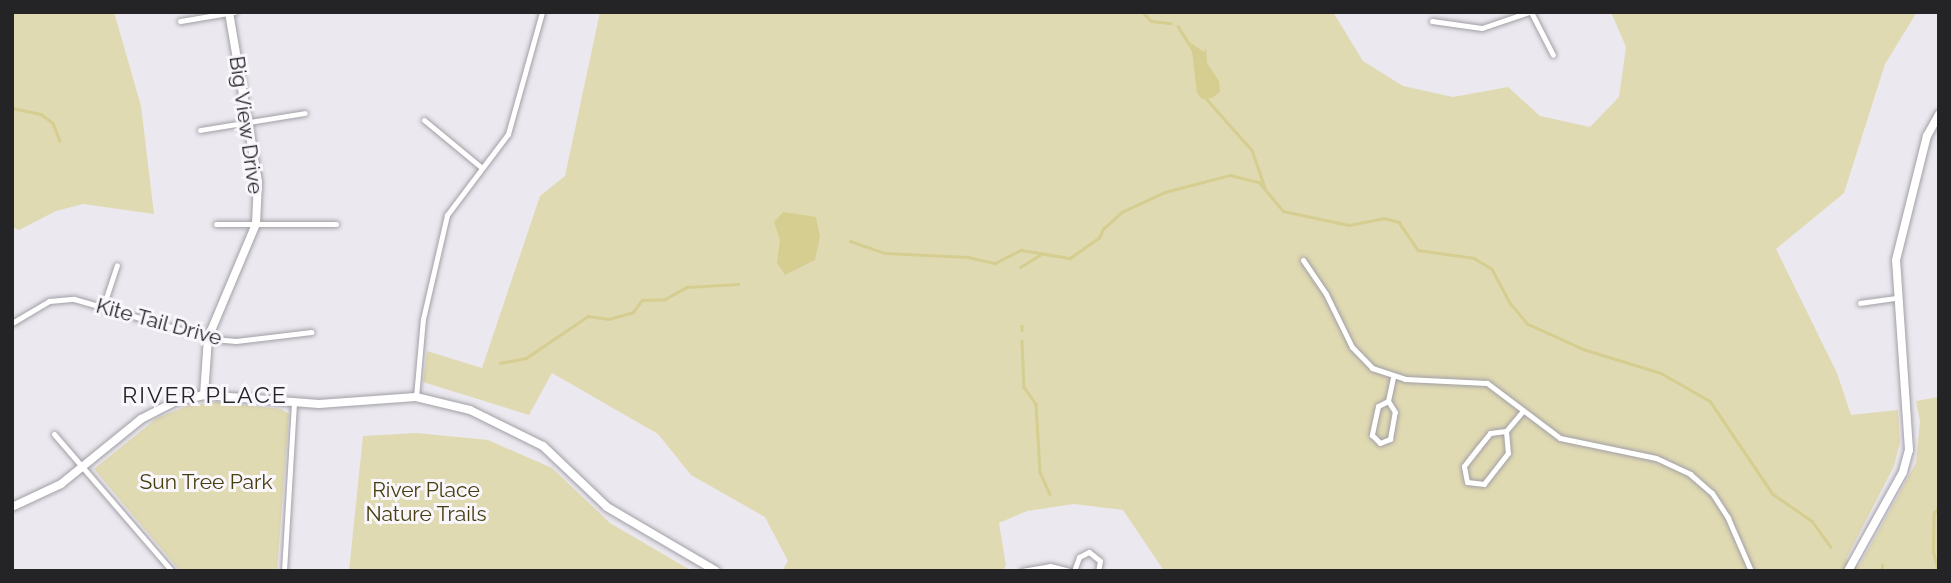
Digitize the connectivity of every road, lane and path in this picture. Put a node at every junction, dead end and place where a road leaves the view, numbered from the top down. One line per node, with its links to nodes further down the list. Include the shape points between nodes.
1 (231, 12): 4 (street); 10 (street, Big View Drive)
2 (542, 12): 12 (street, via 508,134)
3 (1530, 12): 5 (street, via 1482,28); 6 (street)
4 (180, 21)
5 (1432, 21)
6 (1553, 54)
7 (305, 113): 10 (street)
8 (1939, 114): 18 (street, via 1927,136 1898,247)
9 (425, 121): 12 (street)
10 (248, 123): 11 (street); 14 (street, Big View Drive, via 258,182)
11 (200, 130)
12 (482, 169): 26 (street, via 458,195 444,224 423,319)
13 (216, 224): 14 (street)
14 (256, 224): 15 (street); 23 (street, Big View Drive)
15 (336, 224)
16 (1303, 260): 24 (street, via 1352,347 1372,368)
17 (117, 265): 20 (street)
18 (1896, 298): 19 (street); 41 (street, via 1910,417 1909,450 1903,472)
19 (1860, 303)
20 (103, 307): 21 (street, Kite Tail Drive, via 74,299 49,302); 23 (street, Kite Tail Drive)
21 (12, 323)
22 (311, 332): 23 (street, Kite Tail Drive, via 236,341)
23 (208, 338): 25 (street, Big View Drive)
24 (1393, 377): 27 (street); 29 (street, via 1488,383)
25 (204, 395): 28 (street); 32 (street, via 152,411)
26 (416, 397): 28 (street); 36 (street, via 470,410 544,446 607,507)
27 (1388, 401): 27 (street, via 1378,406 1372,435 1380,443 1390,439 1395,412)
28 (294, 403): 35 (street)
29 (1523, 411): 30 (street); 40 (street, via 1560,438 1656,458 1690,474 1712,493 1728,518)
30 (1506, 431): 30 (street, via 1490,433 1464,466 1467,482 1484,484 1508,453)
31 (54, 433): 32 (street)
32 (82, 468): 33 (street, via 44,494); 34 (street)
33 (12, 508)
34 (172, 571)
35 (284, 571)
36 (716, 571)
37 (1022, 571): 38 (street, via 1050,566)
38 (1072, 571): 39 (street, via 1079,557 1089,552 1100,561)
39 (1098, 571)
40 (1751, 571)
41 (1848, 571)

